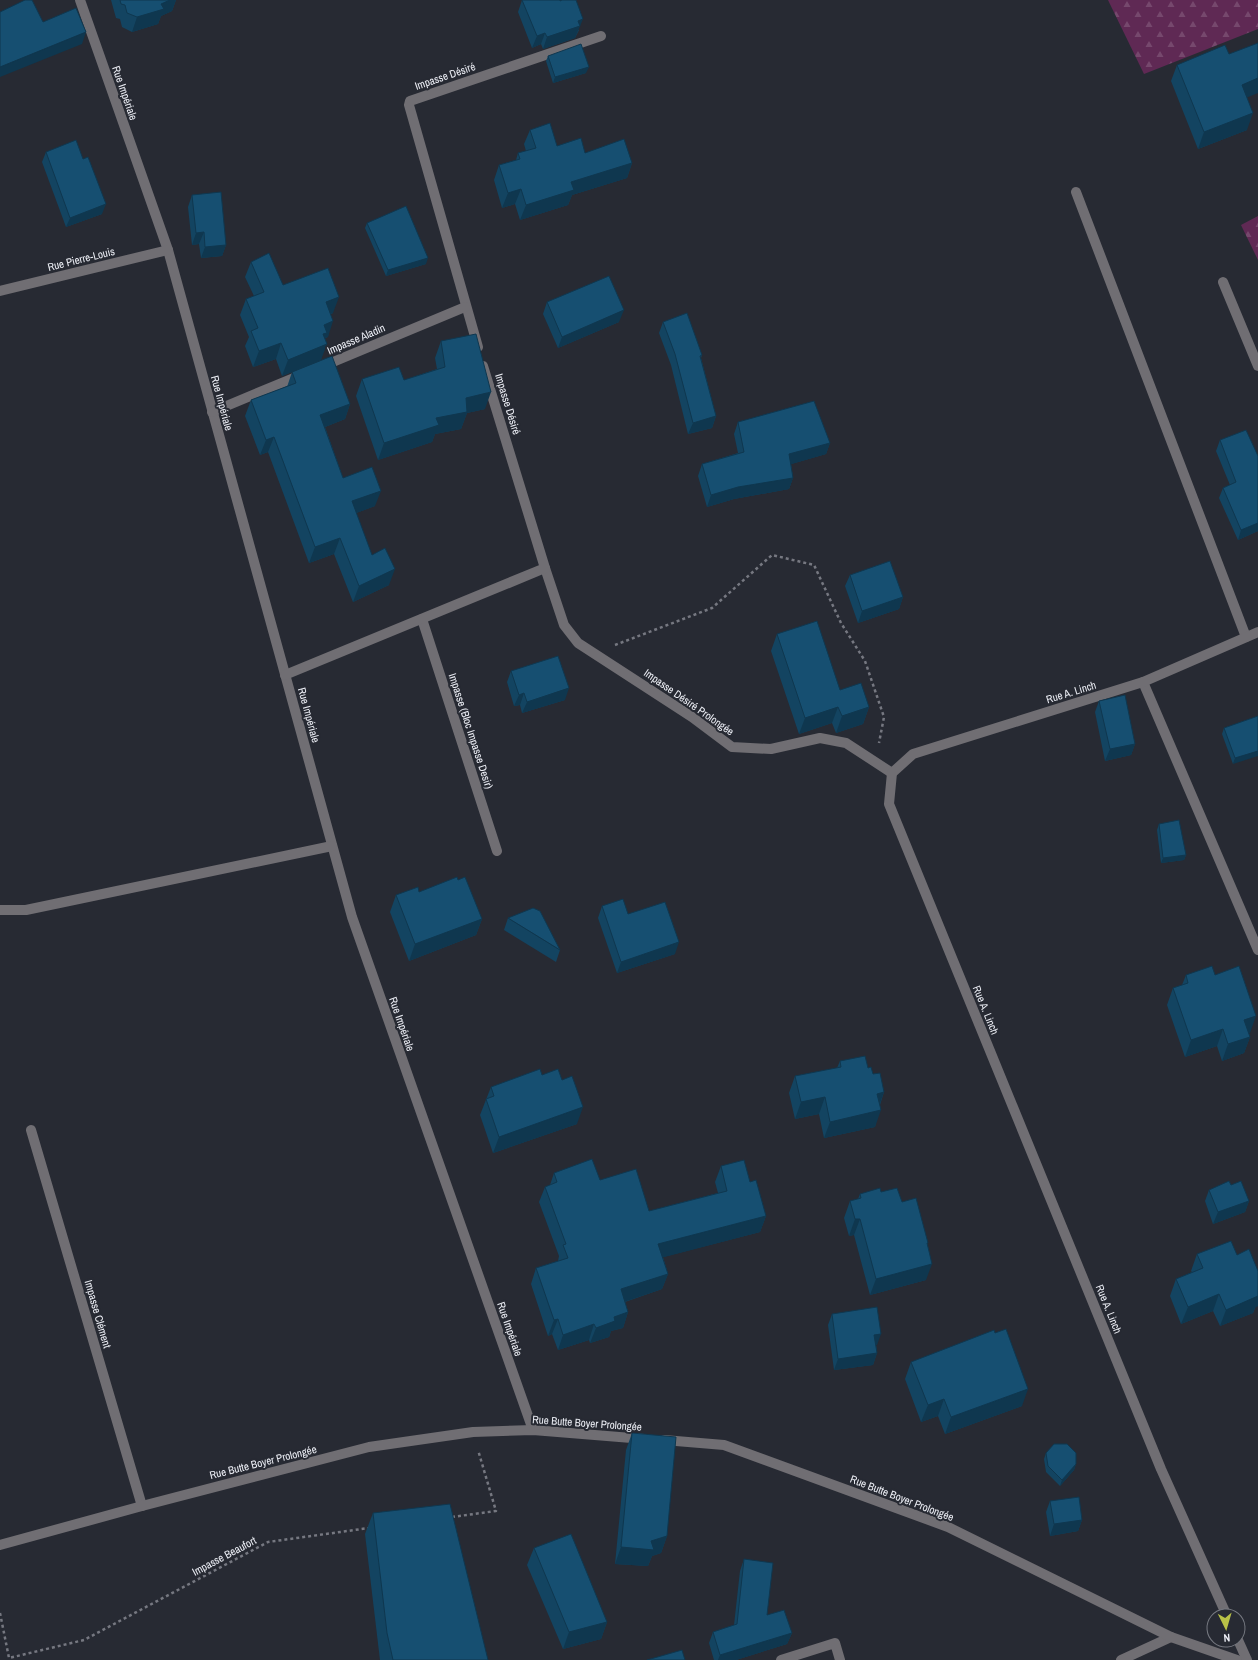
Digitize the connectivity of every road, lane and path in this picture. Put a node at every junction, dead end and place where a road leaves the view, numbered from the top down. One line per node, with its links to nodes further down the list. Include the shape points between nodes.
1 (80, 0): 4 (street, Rue Impériale)
2 (601, 36): 7 (street, Impasse Désiré, via 410,101)
3 (1076, 192): 13 (street)
4 (168, 250): 6 (street, Rue Pierre-Louis); 9 (street, Rue Impériale)
5 (1223, 282): 8 (street)
6 (0, 290)
7 (465, 307): 9 (street, Impasse Aladin); 10 (street, Impasse Désiré)
8 (1258, 366)
9 (212, 412): 15 (street, Rue Impériale)
10 (545, 568): 11 (street); 14 (street, Impasse Désiré Prolongée, via 564,625 578,642)
11 (422, 619): 15 (street); 20 (street, Impasse (Bloc Impasse Desir))
12 (1258, 632): 13 (street, Rue A. Linch)
13 (1246, 637): 16 (street, Rue A. Linch)
14 (594, 653): 17 (street, Impasse Désiré Prolongée, via 692,717 732,747 771,750 820,738 846,743); 17 (path, via 712,608 772,555 814,565 841,622 865,661 884,717)
15 (285, 675): 19 (street, Rue Impériale)
16 (1143, 682): 18 (street, Rue A. Linch, via 913,754); 22 (street)
17 (876, 763): 18 (street, Impasse Désiré Prolongée)
18 (892, 773): 30 (street, Rue A. Linch, via 889,804 1161,1469)
19 (332, 846): 21 (street, via 26,910); 24 (street, Rue Impériale, via 352,917)
20 (497, 851)
21 (0, 910)
22 (1258, 950)
23 (31, 1130): 26 (street, Impasse Clément)
24 (533, 1430): 25 (street, Rue Butte Boyer Prolongée); 32 (street, Rue Butte Boyer Prolongée, via 724,1445 948,1527)
25 (473, 1432): 26 (street, Rue Butte Boyer Prolongée, via 369,1447); 27 (path, via 496,1511)
26 (142, 1506): 29 (street, Rue Butte Boyer Prolongée)
27 (449, 1517)
28 (370, 1528): 31 (path, Impasse Beaufort, via 268,1542 84,1640 9,1658)
29 (0, 1545)
30 (1223, 1608)
31 (0, 1613)
32 (1171, 1637): 36 (street); 37 (street, Rue Butte Boyer Prolongée)
33 (1241, 1648): 38 (street)
34 (781, 1660): 35 (street, via 835,1643)
35 (840, 1660)
36 (1121, 1660)
37 (1237, 1660)
38 (1246, 1660)

